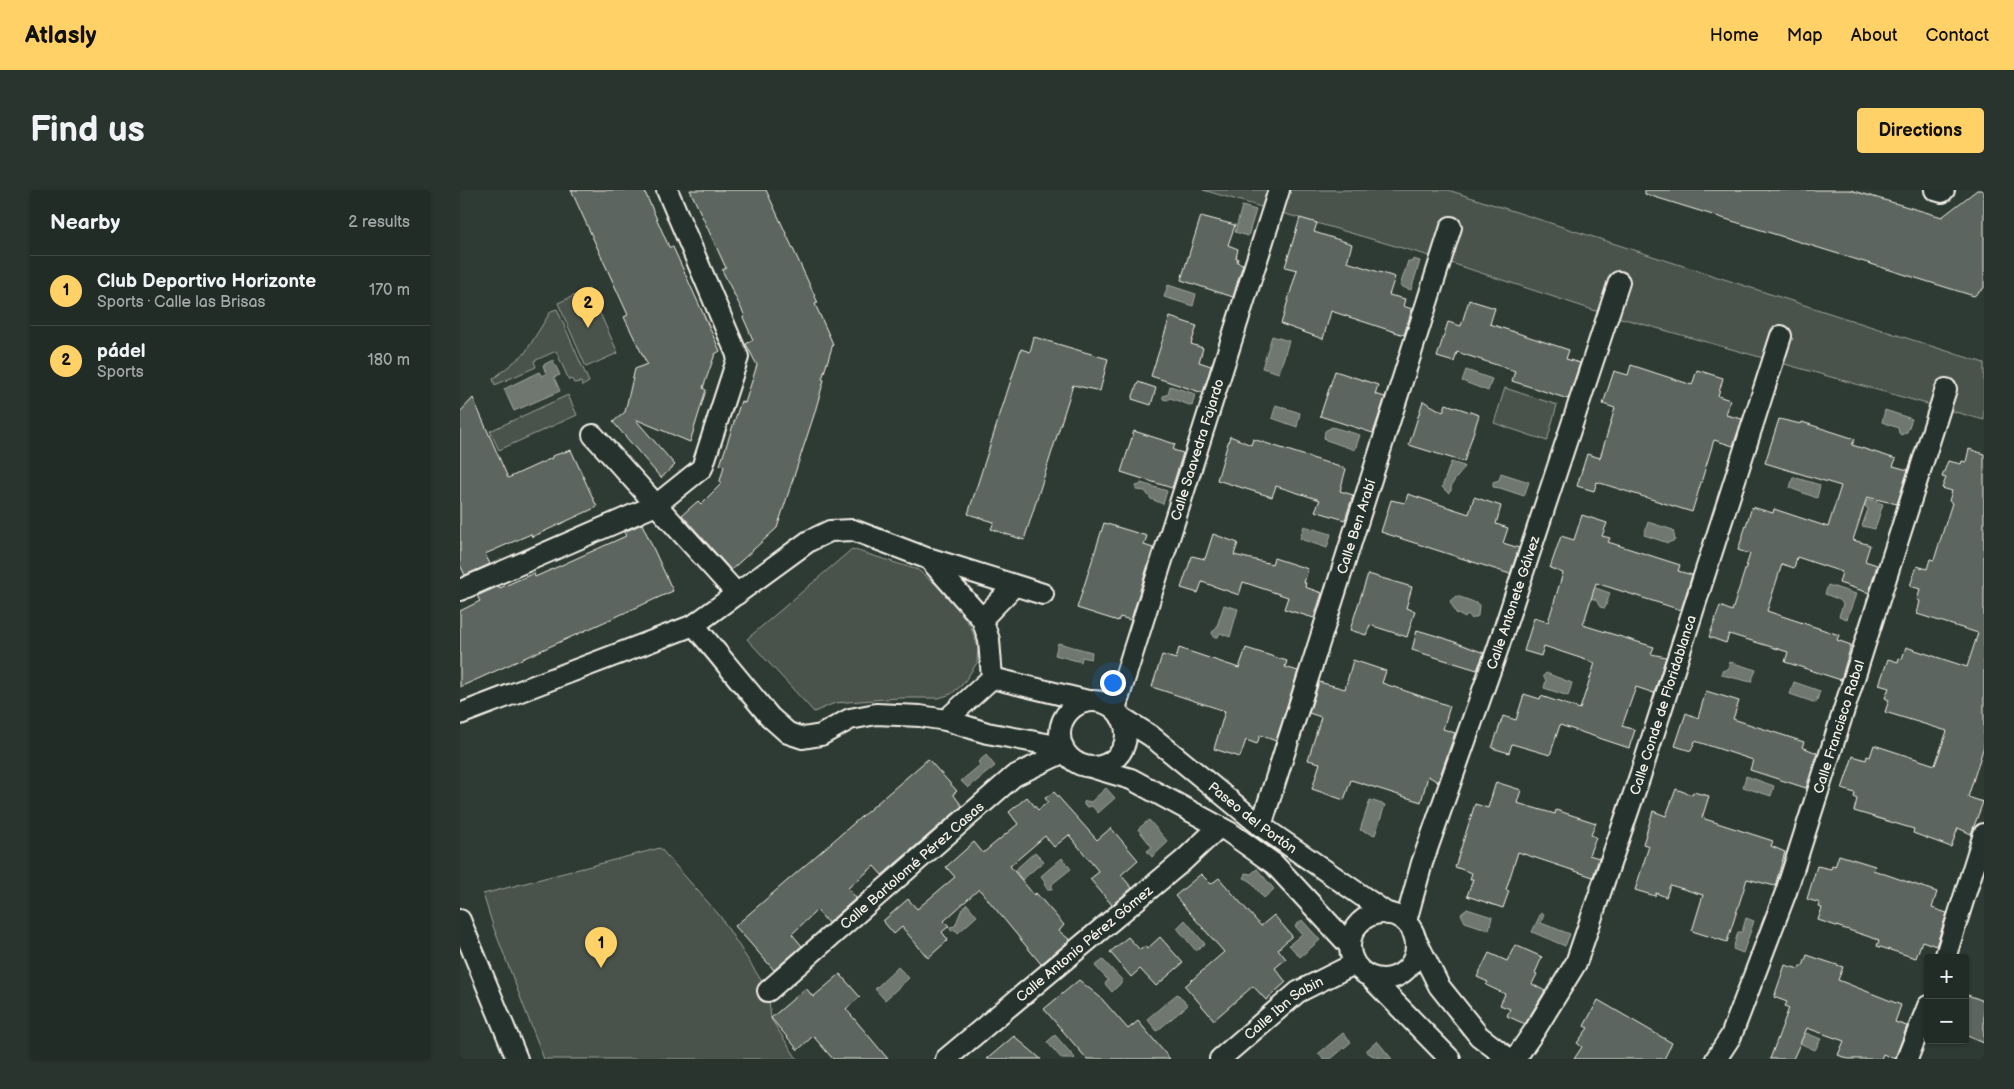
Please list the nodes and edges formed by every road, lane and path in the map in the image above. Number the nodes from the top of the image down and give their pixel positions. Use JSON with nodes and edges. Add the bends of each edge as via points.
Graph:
{"nodes":[{"id":1,"x":667,"y":190,"type":"edge"},
{"id":2,"x":1279,"y":190,"type":"edge"},
{"id":3,"x":1935,"y":190,"type":"edge"},
{"id":4,"x":1944,"y":190,"type":"edge"},
{"id":5,"x":1451,"y":227,"type":"dead end"},
{"id":6,"x":1620,"y":282,"type":"dead end"},
{"id":7,"x":1781,"y":336,"type":"dead end"},
{"id":8,"x":1946,"y":389,"type":"dead end"},
{"id":9,"x":593,"y":435,"type":"dead end"},
{"id":10,"x":656,"y":505,"type":"junction"},
{"id":11,"x":929,"y":559,"type":"junction"},
{"id":12,"x":1014,"y":586,"type":"junction"},
{"id":13,"x":460,"y":590,"type":"edge"},
{"id":14,"x":737,"y":594,"type":"junction"},
{"id":15,"x":1043,"y":594,"type":"dead end"},
{"id":16,"x":982,"y":619,"type":"junction"},
{"id":17,"x":694,"y":626,"type":"junction"},
{"id":18,"x":992,"y":678,"type":"junction"},
{"id":19,"x":1088,"y":701,"type":"junction"},
{"id":20,"x":1118,"y":713,"type":"junction"},
{"id":21,"x":460,"y":714,"type":"edge"},
{"id":22,"x":946,"y":720,"type":"junction"},
{"id":23,"x":1063,"y":749,"type":"junction"},
{"id":24,"x":1094,"y":768,"type":"junction"},
{"id":25,"x":1261,"y":826,"type":"junction"},
{"id":26,"x":1219,"y":827,"type":"junction"},
{"id":27,"x":1984,"y":834,"type":"edge"},
{"id":28,"x":1397,"y":917,"type":"junction"},
{"id":29,"x":460,"y":920,"type":"edge"},
{"id":30,"x":1416,"y":940,"type":"junction"},
{"id":31,"x":1946,"y":954,"type":"edge"},
{"id":32,"x":1351,"y":955,"type":"junction"},
{"id":33,"x":1372,"y":979,"type":"junction"},
{"id":34,"x":768,"y":991,"type":"dead end"},
{"id":35,"x":1924,"y":1016,"type":"edge"},
{"id":36,"x":517,"y":1059,"type":"edge"},
{"id":37,"x":946,"y":1059,"type":"edge"},
{"id":38,"x":1220,"y":1059,"type":"edge"},
{"id":39,"x":1450,"y":1059,"type":"edge"},
{"id":40,"x":1509,"y":1059,"type":"edge"},
{"id":41,"x":1515,"y":1059,"type":"edge"},
{"id":42,"x":1716,"y":1059,"type":"edge"},
{"id":43,"x":1906,"y":1059,"type":"edge"}],
"edges":[{"from":1,"to":10,"type":"street","via":[[738,357],[702,468]]},
{"from":2,"to":20,"type":"street","name":"Calle Saavedra Fajardo"},
{"from":3,"to":4,"type":"street"},
{"from":5,"to":25,"type":"street","name":"Calle Ben Arabí"},
{"from":6,"to":28,"type":"street","name":"Calle Antonete Gálvez","via":[[1498,648],[1422,863]]},
{"from":7,"to":41,"type":"street","name":"Calle Conde de Floridablanca","via":[[1640,776],[1576,963]]},
{"from":8,"to":42,"type":"street","name":"Calle Francisco Rabal","via":[[1786,892],[1731,1036]]},
{"from":9,"to":10,"type":"street"},
{"from":10,"to":13,"type":"street"},
{"from":10,"to":14,"type":"street"},
{"from":11,"to":12,"type":"street"},
{"from":11,"to":14,"type":"street","via":[[853,530],[830,531],[809,541]]},
{"from":11,"to":16,"type":"street"},
{"from":12,"to":15,"type":"street"},
{"from":12,"to":16,"type":"street"},
{"from":14,"to":17,"type":"street"},
{"from":16,"to":18,"type":"street","via":[[989,640]]},
{"from":17,"to":21,"type":"street"},
{"from":17,"to":22,"type":"street","via":[[770,717],[788,733],[803,738],[821,735],[850,719],[876,714]]},
{"from":18,"to":19,"type":"street"},
{"from":18,"to":22,"type":"street"},
{"from":19,"to":20,"type":"street","via":[[1107,704]]},
{"from":19,"to":23,"type":"street","via":[[1071,708],[1065,715],[1059,732]]},
{"from":20,"to":24,"type":"street","via":[[1126,727],[1122,750],[1110,762]]},
{"from":20,"to":25,"type":"street","name":"Paseo del Portón","via":[[1152,736]]},
{"from":22,"to":23,"type":"street","via":[[987,733]]},
{"from":23,"to":24,"type":"street","via":[[1072,761]]},
{"from":23,"to":34,"type":"street","name":"Calle Bartolomé Pérez Casas","via":[[1014,776]]},
{"from":24,"to":26,"type":"street","name":"Paseo del Portón","via":[[1132,779]]},
{"from":25,"to":28,"type":"street","name":"Paseo del Portón"},
{"from":26,"to":32,"type":"street","name":"Paseo del Portón","via":[[1274,864]]},
{"from":26,"to":37,"type":"street","name":"Calle Antonio Pérez Gómez"},
{"from":27,"to":31,"type":"street"},
{"from":28,"to":30,"type":"street"},
{"from":28,"to":32,"type":"street","via":[[1378,913],[1361,921],[1351,936]]},
{"from":29,"to":36,"type":"street"},
{"from":30,"to":33,"type":"street","via":[[1416,952],[1405,972],[1395,978]]},
{"from":30,"to":40,"type":"street","via":[[1439,986],[1480,1036]]},
{"from":32,"to":33,"type":"street","via":[[1362,973]]},
{"from":32,"to":38,"type":"street","name":"Calle Ibn Sabin","via":[[1298,992]]},
{"from":33,"to":39,"type":"street"},
{"from":35,"to":43,"type":"street"}]}
